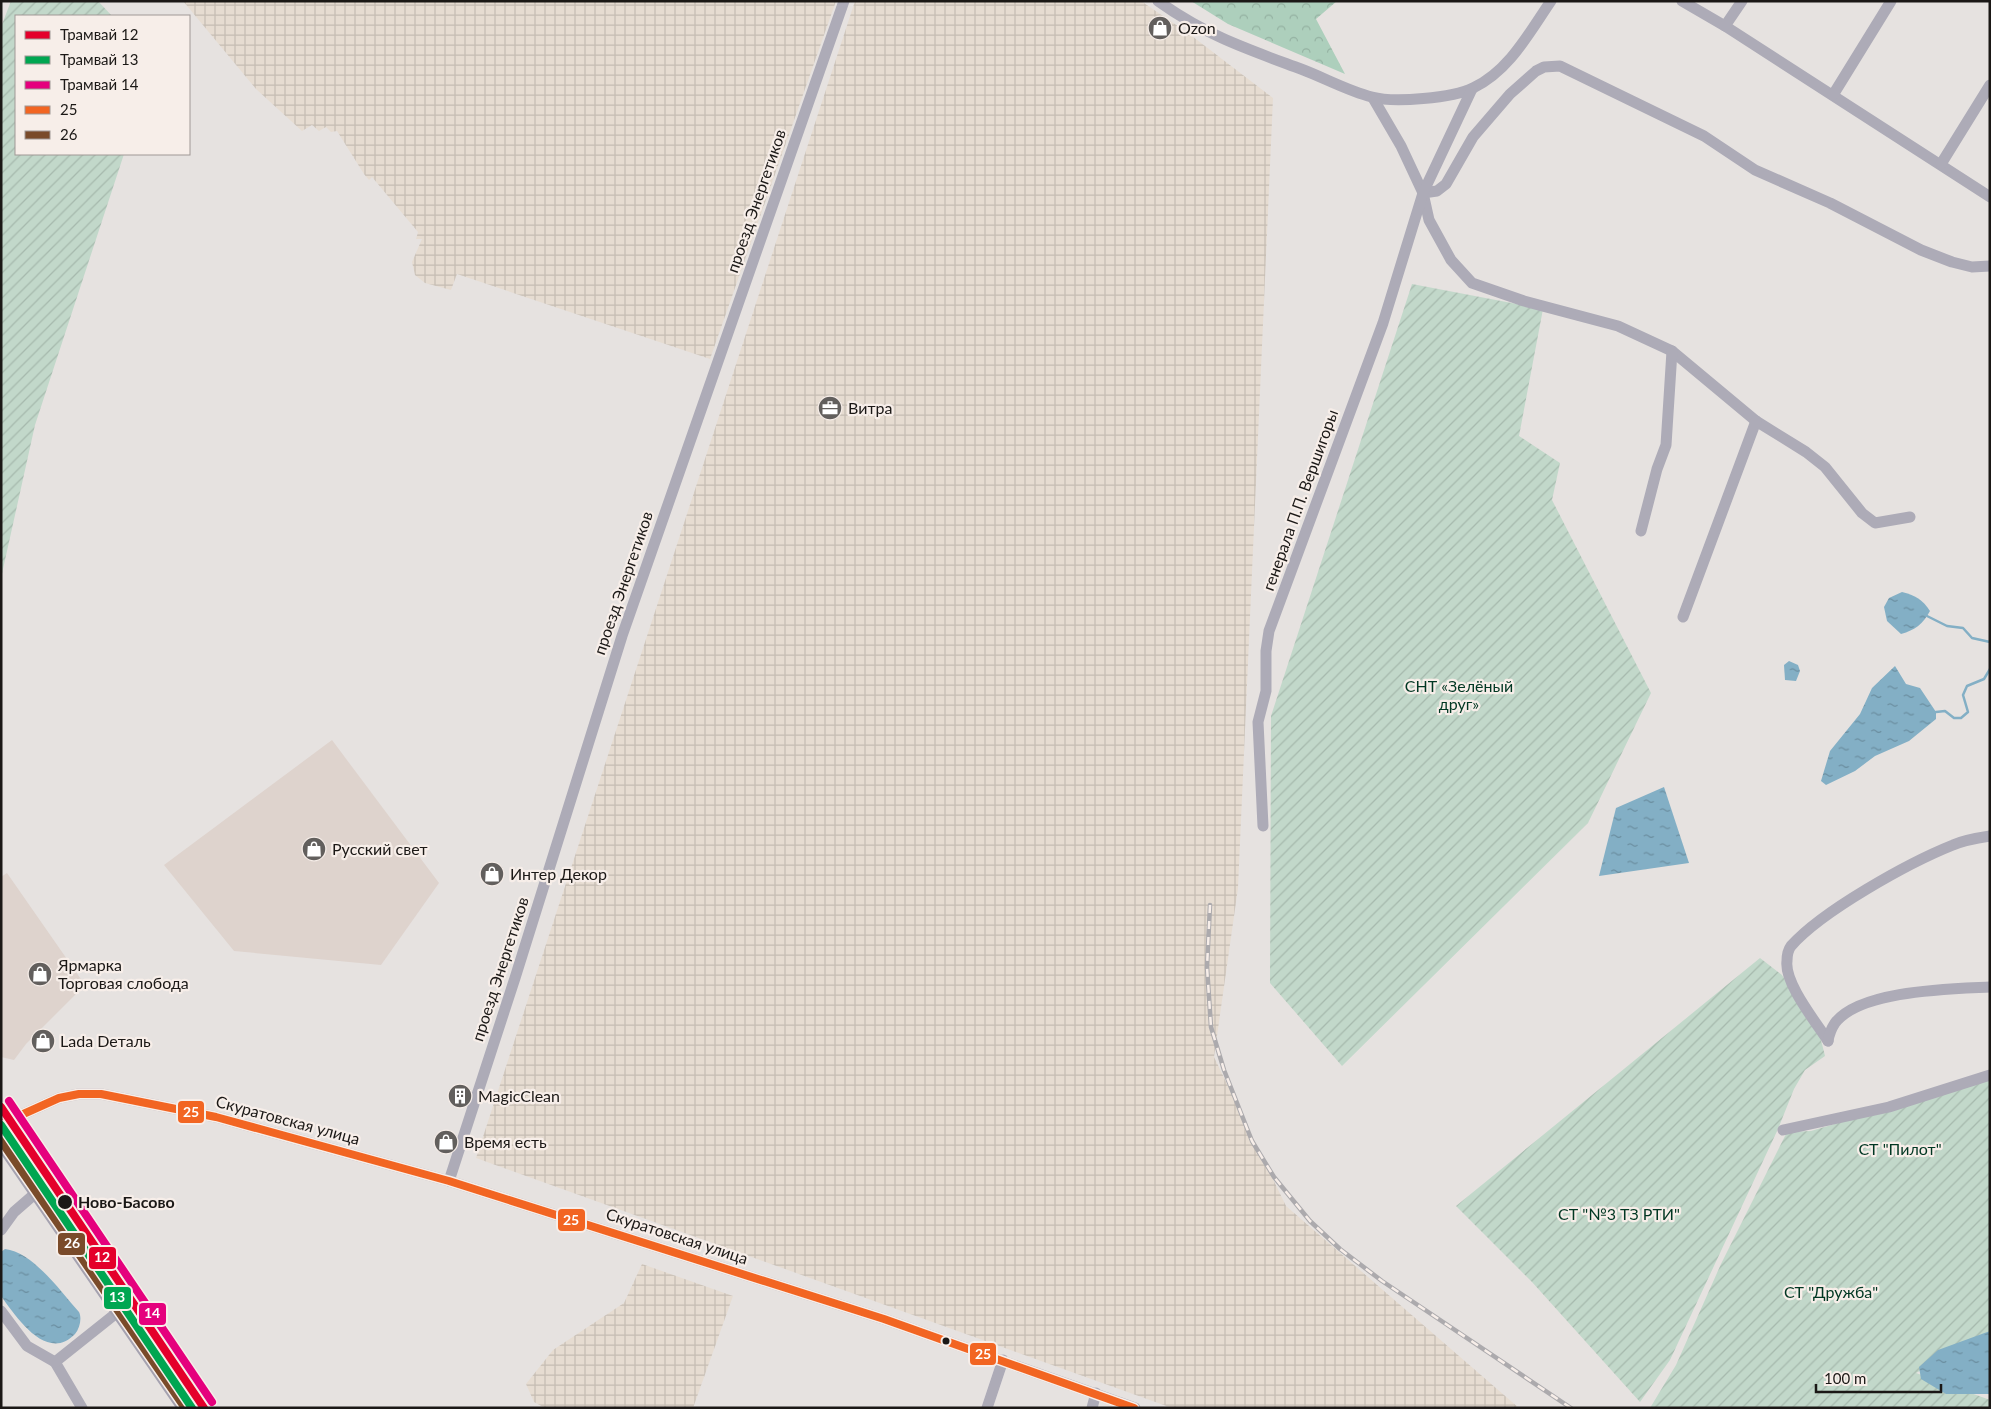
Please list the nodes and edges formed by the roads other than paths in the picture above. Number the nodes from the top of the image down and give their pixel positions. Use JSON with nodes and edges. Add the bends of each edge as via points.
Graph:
{"nodes":[{"id":1,"x":844,"y":1,"type":"edge"},
{"id":2,"x":1158,"y":1,"type":"edge"},
{"id":3,"x":1551,"y":1,"type":"edge"},
{"id":4,"x":1682,"y":1,"type":"edge"},
{"id":5,"x":1742,"y":1,"type":"edge"},
{"id":6,"x":1891,"y":1,"type":"edge"},
{"id":7,"x":1725,"y":26,"type":"junction"},
{"id":8,"x":1990,"y":85,"type":"edge"},
{"id":9,"x":1472,"y":89,"type":"junction"},
{"id":10,"x":1834,"y":95,"type":"junction"},
{"id":11,"x":1373,"y":98,"type":"junction"},
{"id":12,"x":1941,"y":164,"type":"junction"},
{"id":13,"x":1423,"y":193,"type":"junction"},
{"id":14,"x":1990,"y":197,"type":"edge"},
{"id":15,"x":1990,"y":266,"type":"edge"},
{"id":16,"x":1672,"y":351,"type":"junction"},
{"id":17,"x":1756,"y":421,"type":"junction"},
{"id":18,"x":1910,"y":516,"type":"dead end"},
{"id":19,"x":1641,"y":530,"type":"dead end"},
{"id":20,"x":1683,"y":618,"type":"dead end"},
{"id":21,"x":1263,"y":826,"type":"dead end"},
{"id":22,"x":1990,"y":836,"type":"edge"},
{"id":23,"x":1990,"y":988,"type":"edge"},
{"id":24,"x":1990,"y":1075,"type":"edge"},
{"id":25,"x":1,"y":1124,"type":"edge"},
{"id":26,"x":1783,"y":1130,"type":"dead end"},
{"id":27,"x":1,"y":1141,"type":"edge"},
{"id":28,"x":449,"y":1181,"type":"junction"},
{"id":29,"x":37,"y":1192,"type":"junction"},
{"id":30,"x":1,"y":1230,"type":"edge"},
{"id":31,"x":1,"y":1311,"type":"edge"},
{"id":32,"x":119,"y":1311,"type":"junction"},
{"id":33,"x":1003,"y":1360,"type":"junction"},
{"id":34,"x":55,"y":1362,"type":"junction"},
{"id":35,"x":1096,"y":1393,"type":"junction"},
{"id":36,"x":82,"y":1408,"type":"edge"},
{"id":37,"x":185,"y":1408,"type":"edge"},
{"id":38,"x":987,"y":1408,"type":"edge"},
{"id":39,"x":1092,"y":1408,"type":"edge"},
{"id":40,"x":1136,"y":1408,"type":"edge"}],
"edges":[{"from":1,"to":28,"type":"street","name":"проезд Энергетиков","via":[[622,636]]},
{"from":2,"to":11,"type":"street","via":[[1207,33]]},
{"from":3,"to":9,"type":"street","via":[[1510,59]]},
{"from":4,"to":7,"type":"street"},
{"from":5,"to":7,"type":"street"},
{"from":6,"to":10,"type":"street"},
{"from":7,"to":10,"type":"street"},
{"from":8,"to":12,"type":"street"},
{"from":9,"to":11,"type":"street","via":[[1410,100]]},
{"from":9,"to":13,"type":"street","name":"генерала П.П. Вершигоры"},
{"from":10,"to":12,"type":"street"},
{"from":11,"to":13,"type":"street"},
{"from":12,"to":14,"type":"street"},
{"from":13,"to":15,"type":"street","via":[[1437,191],[1446,184],[1473,137],[1510,94],[1536,71],[1560,66],[1704,136],[1755,170],[1921,250],[1965,266]]},
{"from":13,"to":16,"type":"street","via":[[1429,220],[1451,260],[1472,283],[1524,302],[1618,326]]},
{"from":13,"to":21,"type":"street","name":"генерала П.П. Вершигоры","via":[[1383,323],[1269,631],[1266,691],[1258,722]]},
{"from":16,"to":17,"type":"street"},
{"from":16,"to":19,"type":"street","via":[[1666,445]]},
{"from":17,"to":18,"type":"street","via":[[1826,467],[1862,513],[1875,523]]},
{"from":17,"to":20,"type":"street"},
{"from":22,"to":23,"type":"street","via":[[1953,845],[1830,913],[1790,948],[1786,963],[1790,981],[1828,1041],[1835,1022],[1851,1011],[1878,1000],[1921,991]]},
{"from":24,"to":26,"type":"street","via":[[1889,1107]]},
{"from":25,"to":28,"type":"street","name":"Скуратовская улица","via":[[59,1098],[101,1094],[216,1117]]},
{"from":27,"to":29,"type":"main road"},
{"from":28,"to":33,"type":"street","name":"Скуратовская улица"},
{"from":29,"to":30,"type":"street","via":[[14,1212]]},
{"from":29,"to":32,"type":"main road"},
{"from":31,"to":34,"type":"street","via":[[28,1346]]},
{"from":32,"to":34,"type":"street"},
{"from":32,"to":37,"type":"main road"},
{"from":33,"to":35,"type":"street","name":"Скуратовская улица"},
{"from":33,"to":38,"type":"street"},
{"from":34,"to":36,"type":"street"},
{"from":35,"to":39,"type":"street"},
{"from":35,"to":40,"type":"street","name":"Скуратовская улица"}]}
